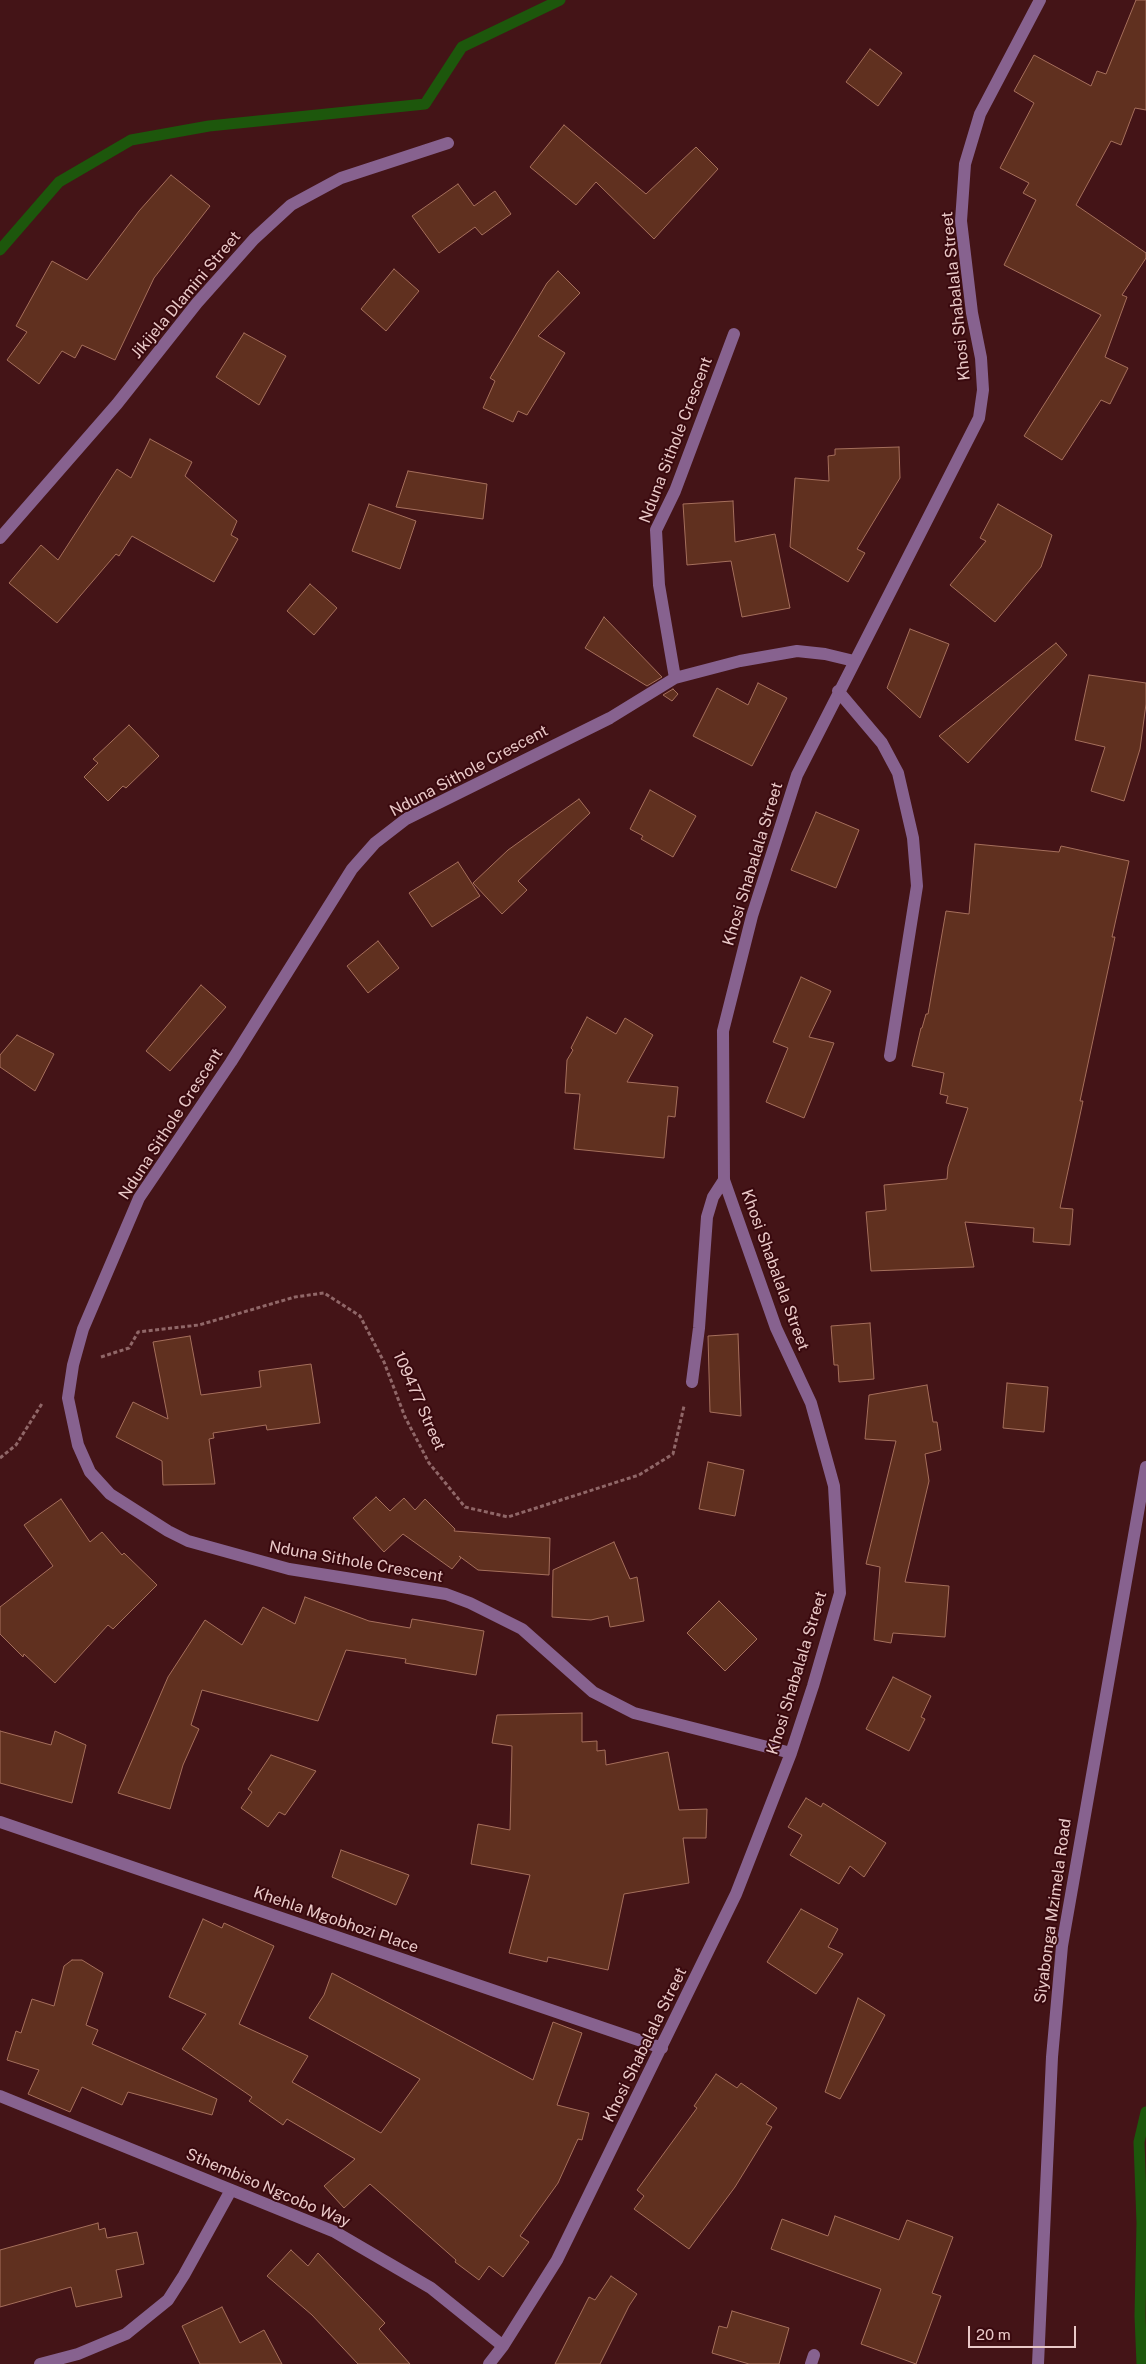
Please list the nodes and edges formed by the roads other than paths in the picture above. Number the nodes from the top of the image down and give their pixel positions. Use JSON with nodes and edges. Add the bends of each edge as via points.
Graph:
{"nodes":[{"id":1,"x":1040,"y":0,"type":"edge"},
{"id":2,"x":448,"y":143,"type":"dead end"},
{"id":3,"x":734,"y":334,"type":"dead end"},
{"id":4,"x":0,"y":538,"type":"edge"},
{"id":5,"x":854,"y":662,"type":"junction"},
{"id":6,"x":675,"y":678,"type":"junction"},
{"id":7,"x":838,"y":691,"type":"junction"},
{"id":8,"x":890,"y":1056,"type":"dead end"},
{"id":9,"x":724,"y":1180,"type":"junction"},
{"id":10,"x":692,"y":1382,"type":"road end"},
{"id":11,"x":1146,"y":1467,"type":"edge"},
{"id":12,"x":790,"y":1753,"type":"junction"},
{"id":13,"x":0,"y":1822,"type":"edge"},
{"id":14,"x":662,"y":2048,"type":"junction"},
{"id":15,"x":0,"y":2096,"type":"edge"},
{"id":16,"x":231,"y":2190,"type":"junction"},
{"id":17,"x":503,"y":2346,"type":"junction"},
{"id":18,"x":40,"y":2364,"type":"edge"},
{"id":19,"x":489,"y":2364,"type":"edge"},
{"id":20,"x":1038,"y":2364,"type":"edge"}],
"edges":[{"from":1,"to":5,"type":"street","name":"Khosi Shabalala Street","via":[[980,114],[965,164],[961,221],[983,390],[979,418]]},
{"from":2,"to":4,"type":"street","name":"Jikijela Dlamini Street","via":[[341,178],[291,205],[254,238],[197,303],[116,404]]},
{"from":3,"to":6,"type":"street","name":"Nduna Sithole Crescent","via":[[675,491],[656,530],[659,585]]},
{"from":5,"to":6,"type":"street","name":"Nduna Sithole Crescent","via":[[796,651]]},
{"from":5,"to":7,"type":"street","name":"Khosi Shabalala Street"},
{"from":6,"to":12,"type":"street","name":"Nduna Sithole Crescent","via":[[610,718],[406,819],[375,844],[352,869],[231,1062],[139,1198],[83,1329],[68,1398],[78,1445],[90,1472],[110,1494],[188,1541],[289,1569],[446,1594],[522,1629],[593,1692],[634,1713]]},
{"from":7,"to":8,"type":"street","via":[[882,743],[898,773],[913,838],[917,886]]},
{"from":7,"to":9,"type":"street","name":"Khosi Shabalala Street","via":[[797,775],[752,916],[723,1030]]},
{"from":9,"to":10,"type":"street","via":[[713,1197],[707,1217]]},
{"from":9,"to":12,"type":"street","name":"Khosi Shabalala Street","via":[[776,1328],[811,1403],[834,1486],[840,1593]]},
{"from":11,"to":20,"type":"street","name":"Siyabonga Mzimela Road","via":[[1062,1946],[1052,2058]]},
{"from":12,"to":14,"type":"street","name":"Khosi Shabalala Street","via":[[736,1894]]},
{"from":13,"to":14,"type":"street","name":"Khehla Mgobhozi Place"},
{"from":14,"to":17,"type":"street","name":"Khosi Shabalala Street","via":[[557,2260]]},
{"from":15,"to":16,"type":"street","name":"Sthembiso Ngcobo Way"},
{"from":16,"to":17,"type":"street","name":"Sthembiso Ngcobo Way","via":[[335,2232],[431,2288]]},
{"from":16,"to":18,"type":"street","via":[[168,2300],[126,2334],[78,2354]]},
{"from":17,"to":19,"type":"street","name":"Khosi Shabalala Street"}]}
